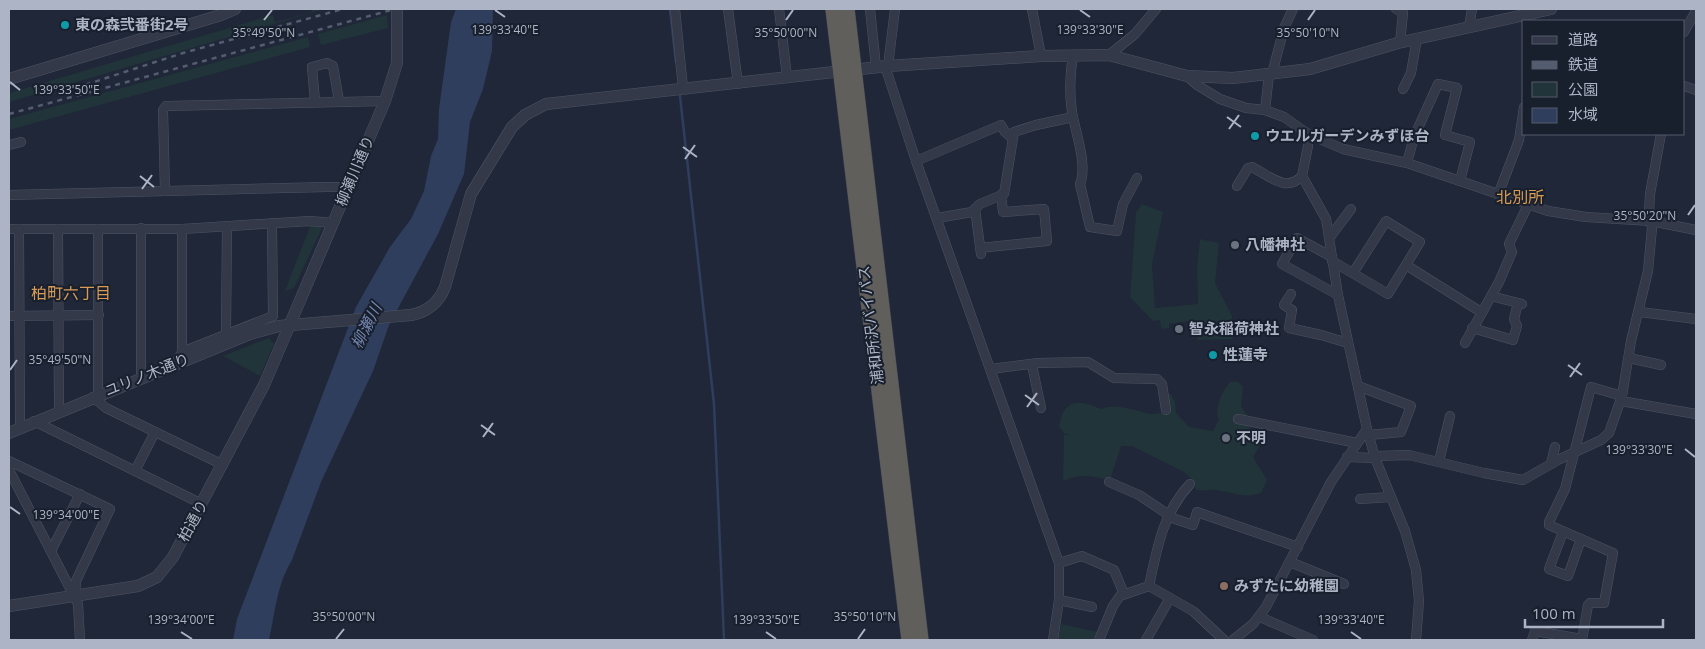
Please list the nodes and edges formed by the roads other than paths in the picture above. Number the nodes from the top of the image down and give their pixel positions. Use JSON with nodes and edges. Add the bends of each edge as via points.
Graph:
{"nodes":[{"id":1,"x":235,"y":9,"type":"edge"},
{"id":2,"x":675,"y":9,"type":"edge"},
{"id":3,"x":728,"y":9,"type":"edge"},
{"id":4,"x":779,"y":9,"type":"edge"},
{"id":5,"x":833,"y":9,"type":"edge"},
{"id":6,"x":847,"y":9,"type":"edge"},
{"id":7,"x":870,"y":9,"type":"edge"},
{"id":8,"x":895,"y":9,"type":"edge"},
{"id":9,"x":1032,"y":9,"type":"edge"},
{"id":10,"x":1156,"y":9,"type":"edge"},
{"id":11,"x":1293,"y":9,"type":"edge"},
{"id":12,"x":1396,"y":9,"type":"edge"},
{"id":13,"x":1472,"y":9,"type":"edge"},
{"id":14,"x":1551,"y":9,"type":"edge"},
{"id":15,"x":1696,"y":11,"type":"edge"},
{"id":16,"x":220,"y":12,"type":"edge"},
{"id":17,"x":397,"y":12,"type":"dead end"},
{"id":18,"x":1526,"y":19,"type":"edge"},
{"id":19,"x":1469,"y":27,"type":"junction"},
{"id":20,"x":1685,"y":30,"type":"edge"},
{"id":21,"x":1417,"y":38,"type":"junction"},
{"id":22,"x":1400,"y":42,"type":"junction"},
{"id":23,"x":1073,"y":54,"type":"junction"},
{"id":24,"x":1109,"y":55,"type":"junction"},
{"id":25,"x":1041,"y":56,"type":"junction"},
{"id":26,"x":883,"y":66,"type":"junction"},
{"id":27,"x":847,"y":70,"type":"junction"},
{"id":28,"x":1270,"y":74,"type":"junction"},
{"id":29,"x":1187,"y":76,"type":"junction"},
{"id":30,"x":787,"y":77,"type":"junction"},
{"id":31,"x":9,"y":79,"type":"edge"},
{"id":32,"x":738,"y":84,"type":"junction"},
{"id":33,"x":683,"y":88,"type":"junction"},
{"id":34,"x":1403,"y":89,"type":"dead end"},
{"id":35,"x":315,"y":101,"type":"junction"},
{"id":36,"x":339,"y":101,"type":"junction"},
{"id":37,"x":385,"y":101,"type":"junction"},
{"id":38,"x":1265,"y":110,"type":"junction"},
{"id":39,"x":1073,"y":117,"type":"junction"},
{"id":40,"x":1522,"y":121,"type":"edge"},
{"id":41,"x":1308,"y":134,"type":"junction"},
{"id":42,"x":1661,"y":135,"type":"edge"},
{"id":43,"x":1012,"y":138,"type":"junction"},
{"id":44,"x":22,"y":142,"type":"dead end"},
{"id":45,"x":9,"y":145,"type":"edge"},
{"id":46,"x":916,"y":161,"type":"junction"},
{"id":47,"x":1407,"y":163,"type":"junction"},
{"id":48,"x":1302,"y":176,"type":"junction"},
{"id":49,"x":1137,"y":178,"type":"dead end"},
{"id":50,"x":1460,"y":181,"type":"junction"},
{"id":51,"x":1237,"y":186,"type":"dead end"},
{"id":52,"x":347,"y":190,"type":"junction"},
{"id":53,"x":165,"y":191,"type":"junction"},
{"id":54,"x":9,"y":195,"type":"edge"},
{"id":55,"x":1001,"y":195,"type":"junction"},
{"id":56,"x":1498,"y":195,"type":"junction"},
{"id":57,"x":1528,"y":205,"type":"junction"},
{"id":58,"x":1351,"y":208,"type":"dead end"},
{"id":59,"x":975,"y":209,"type":"junction"},
{"id":60,"x":937,"y":218,"type":"junction"},
{"id":61,"x":1651,"y":221,"type":"junction"},
{"id":62,"x":333,"y":223,"type":"junction"},
{"id":63,"x":272,"y":224,"type":"junction"},
{"id":64,"x":226,"y":227,"type":"junction"},
{"id":65,"x":141,"y":228,"type":"junction"},
{"id":66,"x":182,"y":228,"type":"junction"},
{"id":67,"x":9,"y":229,"type":"edge"},
{"id":68,"x":18,"y":229,"type":"junction"},
{"id":69,"x":58,"y":229,"type":"junction"},
{"id":70,"x":98,"y":229,"type":"junction"},
{"id":71,"x":1696,"y":230,"type":"edge"},
{"id":72,"x":1330,"y":237,"type":"junction"},
{"id":73,"x":1332,"y":259,"type":"junction"},
{"id":74,"x":1406,"y":265,"type":"junction"},
{"id":75,"x":1353,"y":273,"type":"junction"},
{"id":76,"x":1290,"y":294,"type":"dead end"},
{"id":77,"x":1338,"y":295,"type":"junction"},
{"id":78,"x":1491,"y":296,"type":"junction"},
{"id":79,"x":1481,"y":312,"type":"junction"},
{"id":80,"x":1640,"y":312,"type":"junction"},
{"id":81,"x":99,"y":315,"type":"junction"},
{"id":82,"x":9,"y":316,"type":"edge"},
{"id":83,"x":20,"y":316,"type":"junction"},
{"id":84,"x":58,"y":316,"type":"junction"},
{"id":85,"x":1696,"y":319,"type":"edge"},
{"id":86,"x":289,"y":325,"type":"junction"},
{"id":87,"x":1472,"y":328,"type":"junction"},
{"id":88,"x":226,"y":333,"type":"junction"},
{"id":89,"x":1348,"y":343,"type":"junction"},
{"id":90,"x":1465,"y":343,"type":"dead end"},
{"id":91,"x":182,"y":352,"type":"junction"},
{"id":92,"x":1629,"y":358,"type":"junction"},
{"id":93,"x":176,"y":363,"type":"junction"},
{"id":94,"x":1032,"y":365,"type":"junction"},
{"id":95,"x":1661,"y":365,"type":"dead end"},
{"id":96,"x":991,"y":369,"type":"junction"},
{"id":97,"x":141,"y":377,"type":"junction"},
{"id":98,"x":1358,"y":386,"type":"junction"},
{"id":99,"x":96,"y":396,"type":"junction"},
{"id":100,"x":1621,"y":398,"type":"junction"},
{"id":101,"x":1041,"y":408,"type":"dead end"},
{"id":102,"x":1166,"y":410,"type":"dead end"},
{"id":103,"x":59,"y":411,"type":"junction"},
{"id":104,"x":1696,"y":414,"type":"edge"},
{"id":105,"x":1450,"y":416,"type":"dead end"},
{"id":106,"x":1238,"y":419,"type":"dead end"},
{"id":107,"x":34,"y":421,"type":"junction"},
{"id":108,"x":20,"y":428,"type":"junction"},
{"id":109,"x":155,"y":432,"type":"junction"},
{"id":110,"x":1368,"y":432,"type":"junction"},
{"id":111,"x":9,"y":433,"type":"edge"},
{"id":112,"x":1356,"y":443,"type":"junction"},
{"id":113,"x":1555,"y":447,"type":"dead end"},
{"id":114,"x":1575,"y":451,"type":"junction"},
{"id":115,"x":1346,"y":457,"type":"junction"},
{"id":116,"x":1375,"y":457,"type":"junction"},
{"id":117,"x":9,"y":460,"type":"edge"},
{"id":118,"x":1439,"y":460,"type":"junction"},
{"id":119,"x":1551,"y":464,"type":"junction"},
{"id":120,"x":223,"y":465,"type":"junction"},
{"id":121,"x":9,"y":470,"type":"edge"},
{"id":122,"x":135,"y":471,"type":"junction"},
{"id":123,"x":1109,"y":482,"type":"dead end"},
{"id":124,"x":1190,"y":484,"type":"dead end"},
{"id":125,"x":80,"y":494,"type":"junction"},
{"id":126,"x":1391,"y":497,"type":"junction"},
{"id":127,"x":1360,"y":499,"type":"dead end"},
{"id":128,"x":202,"y":504,"type":"junction"},
{"id":129,"x":1168,"y":514,"type":"junction"},
{"id":130,"x":1564,"y":532,"type":"junction"},
{"id":131,"x":1581,"y":539,"type":"junction"},
{"id":132,"x":1298,"y":547,"type":"junction"},
{"id":133,"x":52,"y":551,"type":"junction"},
{"id":134,"x":1290,"y":562,"type":"junction"},
{"id":135,"x":1059,"y":563,"type":"junction"},
{"id":136,"x":1344,"y":584,"type":"dead end"},
{"id":137,"x":1149,"y":586,"type":"junction"},
{"id":138,"x":1124,"y":594,"type":"junction"},
{"id":139,"x":75,"y":596,"type":"junction"},
{"id":140,"x":1170,"y":598,"type":"junction"},
{"id":141,"x":1059,"y":600,"type":"junction"},
{"id":142,"x":9,"y":606,"type":"edge"},
{"id":143,"x":1092,"y":607,"type":"dead end"},
{"id":144,"x":1260,"y":617,"type":"junction"},
{"id":145,"x":1219,"y":639,"type":"edge"},
{"id":146,"x":1582,"y":639,"type":"edge"},
{"id":147,"x":80,"y":640,"type":"edge"},
{"id":148,"x":909,"y":640,"type":"edge"},
{"id":149,"x":921,"y":640,"type":"edge"},
{"id":150,"x":1053,"y":640,"type":"edge"},
{"id":151,"x":1099,"y":640,"type":"edge"},
{"id":152,"x":1146,"y":640,"type":"edge"},
{"id":153,"x":1233,"y":640,"type":"edge"},
{"id":154,"x":1313,"y":640,"type":"edge"},
{"id":155,"x":1416,"y":640,"type":"edge"},
{"id":156,"x":1532,"y":640,"type":"edge"}],
"edges":[{"from":1,"to":16,"type":"street"},
{"from":2,"to":33,"type":"street"},
{"from":3,"to":32,"type":"street"},
{"from":4,"to":30,"type":"street"},
{"from":5,"to":27,"type":"highway","name":"浦和所沢バイパス"},
{"from":6,"to":27,"type":"highway","name":"浦和所沢バイパス"},
{"from":7,"to":26,"type":"street"},
{"from":8,"to":26,"type":"street"},
{"from":9,"to":25,"type":"street"},
{"from":10,"to":24,"type":"street","via":[[1135,34]]},
{"from":11,"to":28,"type":"street"},
{"from":12,"to":22,"type":"street","via":[[1403,13]]},
{"from":13,"to":19,"type":"street"},
{"from":14,"to":18,"type":"street","name":"ユリノ木通り"},
{"from":15,"to":20,"type":"street"},
{"from":16,"to":31,"type":"street"},
{"from":17,"to":37,"type":"street","name":"柳瀬川通り","via":[[397,63]]},
{"from":18,"to":19,"type":"street","name":"ユリノ木通り"},
{"from":19,"to":21,"type":"street","name":"ユリノ木通り"},
{"from":21,"to":22,"type":"street","name":"ユリノ木通り"},
{"from":21,"to":34,"type":"street","via":[[1411,73]]},
{"from":22,"to":28,"type":"street","name":"ユリノ木通り","via":[[1340,62]]},
{"from":23,"to":24,"type":"street","name":"ユリノ木通り"},
{"from":23,"to":25,"type":"street","name":"ユリノ木通り"},
{"from":23,"to":39,"type":"street","via":[[1070,91]]},
{"from":24,"to":29,"type":"street","name":"ユリノ木通り"},
{"from":25,"to":26,"type":"street","name":"ユリノ木通り"},
{"from":26,"to":27,"type":"street","name":"ユリノ木通り"},
{"from":26,"to":46,"type":"street"},
{"from":27,"to":30,"type":"street","name":"ユリノ木通り"},
{"from":27,"to":148,"type":"highway","name":"浦和所沢バイパス"},
{"from":27,"to":149,"type":"highway","name":"浦和所沢バイパス"},
{"from":28,"to":29,"type":"street","name":"ユリノ木通り","via":[[1233,78]]},
{"from":28,"to":38,"type":"street"},
{"from":29,"to":38,"type":"street","via":[[1220,99],[1246,108]]},
{"from":30,"to":32,"type":"street","name":"ユリノ木通り"},
{"from":32,"to":33,"type":"street","name":"ユリノ木通り"},
{"from":33,"to":86,"type":"street","name":"ユリノ木通り","via":[[535,108],[507,134],[471,194],[443,292],[432,306],[406,316]]},
{"from":35,"to":36,"type":"street"},
{"from":35,"to":36,"type":"street","via":[[312,67],[327,63],[333,66]]},
{"from":35,"to":53,"type":"street","via":[[166,106],[163,110]]},
{"from":36,"to":37,"type":"street"},
{"from":37,"to":52,"type":"street","name":"柳瀬川通り"},
{"from":38,"to":41,"type":"street","via":[[1284,117]]},
{"from":39,"to":43,"type":"street","via":[[1017,130]]},
{"from":39,"to":49,"type":"street","via":[[1080,141],[1083,178],[1080,184],[1090,227],[1118,231],[1123,204]]},
{"from":40,"to":56,"type":"street","via":[[1519,140]]},
{"from":41,"to":47,"type":"street","via":[[1343,149]]},
{"from":41,"to":48,"type":"street"},
{"from":42,"to":61,"type":"street","via":[[1650,194]]},
{"from":43,"to":46,"type":"street","via":[[1001,125]]},
{"from":43,"to":55,"type":"street","via":[[1006,190]]},
{"from":44,"to":45,"type":"street"},
{"from":46,"to":60,"type":"street"},
{"from":47,"to":50,"type":"street"},
{"from":47,"to":50,"type":"street","via":[[1414,137],[1438,84],[1457,88],[1445,135],[1470,142]]},
{"from":48,"to":51,"type":"street","via":[[1296,183],[1286,184],[1252,167],[1248,168]]},
{"from":48,"to":72,"type":"street","via":[[1319,202]]},
{"from":50,"to":56,"type":"street"},
{"from":52,"to":53,"type":"street","via":[[327,187]]},
{"from":52,"to":62,"type":"street","name":"柳瀬川通り"},
{"from":53,"to":54,"type":"street"},
{"from":55,"to":59,"type":"street"},
{"from":55,"to":59,"type":"street","via":[[1003,212],[1044,209],[1047,242],[980,251]]},
{"from":56,"to":57,"type":"street"},
{"from":57,"to":61,"type":"street","via":[[1586,217]]},
{"from":57,"to":78,"type":"street","via":[[1509,244],[1512,252]]},
{"from":58,"to":72,"type":"street"},
{"from":59,"to":60,"type":"street"},
{"from":60,"to":96,"type":"street"},
{"from":61,"to":71,"type":"street"},
{"from":61,"to":80,"type":"street","via":[[1648,272]]},
{"from":62,"to":63,"type":"street"},
{"from":62,"to":86,"type":"street","name":"柳瀬川通り"},
{"from":63,"to":64,"type":"street"},
{"from":63,"to":88,"type":"street","via":[[273,316]]},
{"from":64,"to":66,"type":"street"},
{"from":64,"to":88,"type":"street"},
{"from":65,"to":66,"type":"street"},
{"from":65,"to":70,"type":"street"},
{"from":65,"to":97,"type":"street"},
{"from":66,"to":91,"type":"street"},
{"from":67,"to":68,"type":"street"},
{"from":68,"to":69,"type":"street"},
{"from":68,"to":83,"type":"street"},
{"from":69,"to":70,"type":"street"},
{"from":69,"to":84,"type":"street"},
{"from":70,"to":81,"type":"street"},
{"from":72,"to":73,"type":"street"},
{"from":73,"to":75,"type":"street"},
{"from":73,"to":77,"type":"street"},
{"from":73,"to":77,"type":"street","via":[[1297,238],[1282,264]]},
{"from":74,"to":75,"type":"street","via":[[1388,294]]},
{"from":74,"to":75,"type":"street","via":[[1420,242],[1386,221]]},
{"from":74,"to":79,"type":"street"},
{"from":76,"to":89,"type":"street","via":[[1284,305],[1292,310],[1288,328]]},
{"from":77,"to":89,"type":"street"},
{"from":78,"to":79,"type":"street"},
{"from":78,"to":87,"type":"street","via":[[1521,304],[1514,319],[1517,326],[1513,340]]},
{"from":79,"to":87,"type":"street"},
{"from":80,"to":85,"type":"street"},
{"from":80,"to":92,"type":"street"},
{"from":81,"to":84,"type":"street"},
{"from":81,"to":99,"type":"street"},
{"from":82,"to":83,"type":"street"},
{"from":83,"to":84,"type":"street"},
{"from":83,"to":108,"type":"street"},
{"from":84,"to":103,"type":"street"},
{"from":86,"to":93,"type":"street","name":"ユリノ木通り","via":[[250,334]]},
{"from":86,"to":120,"type":"street","name":"柏通り","via":[[264,385]]},
{"from":87,"to":90,"type":"street"},
{"from":88,"to":91,"type":"street"},
{"from":89,"to":98,"type":"street"},
{"from":91,"to":93,"type":"street"},
{"from":92,"to":95,"type":"street"},
{"from":92,"to":100,"type":"street"},
{"from":93,"to":97,"type":"street","name":"ユリノ木通り"},
{"from":94,"to":96,"type":"street"},
{"from":94,"to":101,"type":"street"},
{"from":94,"to":102,"type":"street","via":[[1088,362],[1114,378],[1157,379],[1162,384]]},
{"from":96,"to":135,"type":"street"},
{"from":97,"to":99,"type":"street","name":"ユリノ木通り"},
{"from":98,"to":110,"type":"street"},
{"from":98,"to":110,"type":"street","via":[[1411,406],[1401,432]]},
{"from":99,"to":103,"type":"street","name":"ユリノ木通り"},
{"from":99,"to":109,"type":"street","via":[[106,408]]},
{"from":100,"to":104,"type":"street"},
{"from":100,"to":114,"type":"street","via":[[1610,433]]},
{"from":100,"to":114,"type":"street","via":[[1592,387]]},
{"from":103,"to":107,"type":"street","name":"ユリノ木通り"},
{"from":105,"to":118,"type":"street"},
{"from":106,"to":112,"type":"street"},
{"from":107,"to":108,"type":"street","name":"ユリノ木通り"},
{"from":107,"to":122,"type":"street"},
{"from":108,"to":111,"type":"street","name":"ユリノ木通り"},
{"from":109,"to":120,"type":"street"},
{"from":109,"to":122,"type":"street"},
{"from":110,"to":112,"type":"street"},
{"from":110,"to":116,"type":"street"},
{"from":112,"to":115,"type":"street"},
{"from":113,"to":119,"type":"street"},
{"from":114,"to":119,"type":"street"},
{"from":114,"to":130,"type":"street","via":[[1565,489],[1549,522]]},
{"from":115,"to":116,"type":"street"},
{"from":115,"to":132,"type":"street"},
{"from":116,"to":118,"type":"street","via":[[1409,455]]},
{"from":116,"to":126,"type":"street"},
{"from":117,"to":125,"type":"street"},
{"from":118,"to":119,"type":"street","via":[[1523,480]]},
{"from":120,"to":128,"type":"street","name":"柏通り"},
{"from":121,"to":133,"type":"street"},
{"from":122,"to":128,"type":"street"},
{"from":123,"to":129,"type":"street","via":[[1139,495]]},
{"from":124,"to":129,"type":"street"},
{"from":125,"to":133,"type":"street"},
{"from":125,"to":139,"type":"street","via":[[110,509],[76,581]]},
{"from":126,"to":127,"type":"street"},
{"from":126,"to":155,"type":"street","via":[[1411,547],[1416,570],[1419,601]]},
{"from":128,"to":139,"type":"street","name":"柏通り","via":[[173,556],[157,576],[123,590]]},
{"from":129,"to":132,"type":"street","via":[[1193,525],[1197,512]]},
{"from":129,"to":137,"type":"street"},
{"from":130,"to":131,"type":"street"},
{"from":130,"to":131,"type":"street","via":[[1549,569],[1568,576]]},
{"from":131,"to":146,"type":"street","via":[[1613,553],[1604,603],[1588,605]]},
{"from":132,"to":134,"type":"street"},
{"from":133,"to":139,"type":"street"},
{"from":134,"to":136,"type":"street"},
{"from":134,"to":144,"type":"street"},
{"from":135,"to":138,"type":"street","via":[[1082,556],[1114,570]]},
{"from":135,"to":141,"type":"street"},
{"from":137,"to":138,"type":"street"},
{"from":137,"to":140,"type":"street"},
{"from":138,"to":151,"type":"street","via":[[1114,606]]},
{"from":139,"to":142,"type":"street","name":"柏通り"},
{"from":139,"to":147,"type":"street"},
{"from":140,"to":145,"type":"street","via":[[1196,613]]},
{"from":140,"to":152,"type":"street"},
{"from":141,"to":143,"type":"street"},
{"from":141,"to":150,"type":"street"},
{"from":144,"to":153,"type":"street"},
{"from":144,"to":154,"type":"street"},
{"from":146,"to":156,"type":"street","via":[[1535,631]]}]}
